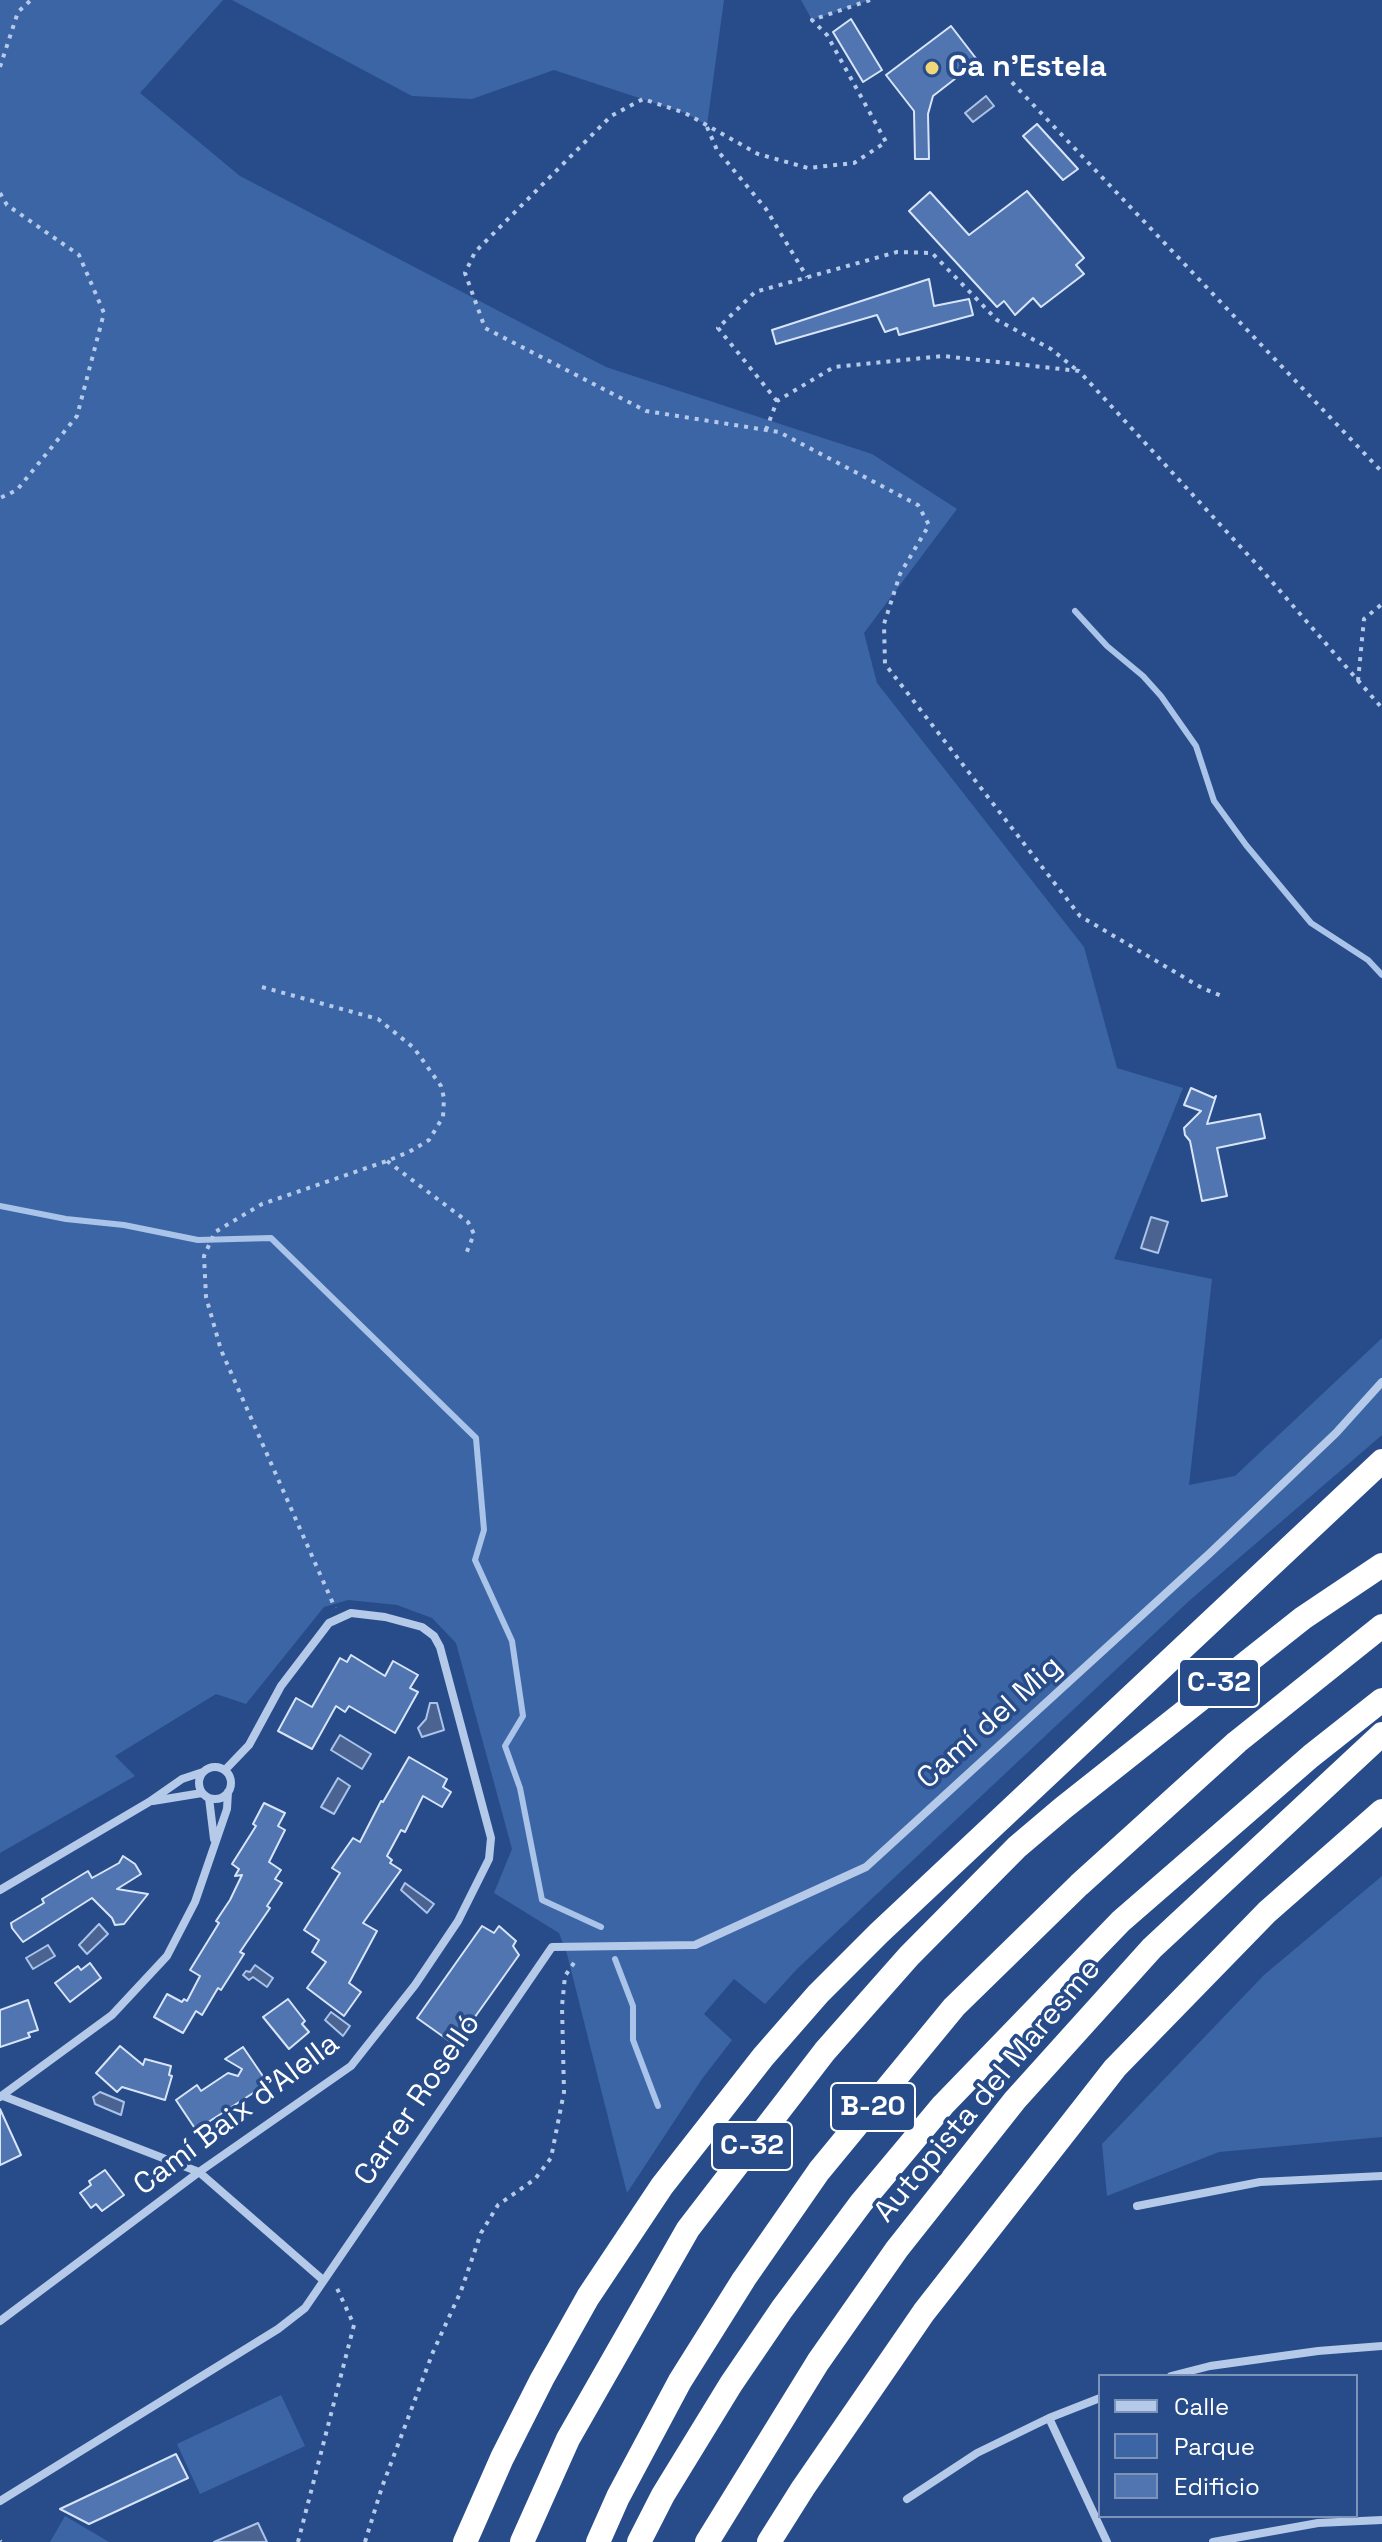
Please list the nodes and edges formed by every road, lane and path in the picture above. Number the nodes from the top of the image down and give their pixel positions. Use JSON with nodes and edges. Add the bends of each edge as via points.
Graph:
{"nodes":[{"id":1,"x":31,"y":0,"type":"edge"},
{"id":2,"x":870,"y":0,"type":"edge"},
{"id":3,"x":0,"y":67,"type":"edge"},
{"id":4,"x":1005,"y":75,"type":"dead end"},
{"id":5,"x":707,"y":125,"type":"junction"},
{"id":6,"x":0,"y":193,"type":"edge"},
{"id":7,"x":807,"y":277,"type":"junction"},
{"id":8,"x":1079,"y":371,"type":"junction"},
{"id":9,"x":777,"y":401,"type":"junction"},
{"id":10,"x":766,"y":430,"type":"junction"},
{"id":11,"x":1382,"y":472,"type":"edge"},
{"id":12,"x":0,"y":498,"type":"edge"},
{"id":13,"x":1382,"y":604,"type":"edge"},
{"id":14,"x":1358,"y":681,"type":"junction"},
{"id":15,"x":1382,"y":708,"type":"edge"},
{"id":16,"x":262,"y":987,"type":"dead end"},
{"id":17,"x":1224,"y":997,"type":"dead end"},
{"id":18,"x":387,"y":1161,"type":"junction"},
{"id":19,"x":466,"y":1254,"type":"dead end"},
{"id":20,"x":1382,"y":1382,"type":"edge"},
{"id":21,"x":1382,"y":1461,"type":"edge"},
{"id":22,"x":1382,"y":1565,"type":"edge"},
{"id":23,"x":340,"y":1617,"type":"junction"},
{"id":24,"x":1382,"y":1626,"type":"edge"},
{"id":25,"x":1382,"y":1700,"type":"edge"},
{"id":26,"x":1382,"y":1734,"type":"edge"},
{"id":27,"x":225,"y":1770,"type":"junction"},
{"id":28,"x":203,"y":1772,"type":"junction"},
{"id":29,"x":228,"y":1792,"type":"junction"},
{"id":30,"x":206,"y":1795,"type":"junction"},
{"id":31,"x":149,"y":1802,"type":"junction"},
{"id":32,"x":1063,"y":1808,"type":"junction"},
{"id":33,"x":1382,"y":1811,"type":"edge"},
{"id":34,"x":214,"y":1844,"type":"junction"},
{"id":35,"x":0,"y":1890,"type":"edge"},
{"id":36,"x":879,"y":1933,"type":"junction"},
{"id":37,"x":586,"y":1946,"type":"junction"},
{"id":38,"x":552,"y":1947,"type":"joint"},
{"id":39,"x":1,"y":2097,"type":"edge"},
{"id":40,"x":199,"y":2172,"type":"junction"},
{"id":41,"x":1382,"y":2176,"type":"edge"},
{"id":42,"x":1137,"y":2206,"type":"dead end"},
{"id":43,"x":329,"y":2271,"type":"junction"},
{"id":44,"x":323,"y":2280,"type":"junction"},
{"id":45,"x":0,"y":2321,"type":"edge"},
{"id":46,"x":1382,"y":2346,"type":"edge"},
{"id":47,"x":886,"y":2366,"type":"junction"},
{"id":48,"x":1179,"y":2374,"type":"edge"},
{"id":49,"x":1098,"y":2399,"type":"edge"},
{"id":50,"x":1049,"y":2418,"type":"junction"},
{"id":51,"x":907,"y":2499,"type":"dead end"},
{"id":52,"x":0,"y":2501,"type":"edge"},
{"id":53,"x":1382,"y":2520,"type":"edge"},
{"id":54,"x":298,"y":2542,"type":"edge"},
{"id":55,"x":365,"y":2542,"type":"edge"},
{"id":56,"x":465,"y":2542,"type":"edge"},
{"id":57,"x":522,"y":2542,"type":"edge"},
{"id":58,"x":598,"y":2542,"type":"edge"},
{"id":59,"x":639,"y":2542,"type":"edge"},
{"id":60,"x":707,"y":2542,"type":"edge"},
{"id":61,"x":769,"y":2542,"type":"edge"},
{"id":62,"x":788,"y":2542,"type":"edge"},
{"id":63,"x":1107,"y":2542,"type":"edge"},
{"id":64,"x":1213,"y":2542,"type":"edge"}],
"edges":[{"from":1,"to":3,"type":"path","via":[[18,12]]},
{"from":2,"to":5,"type":"path","via":[[812,20],[827,35],[886,142],[854,163],[808,168],[758,154]]},
{"from":4,"to":11,"type":"path"},
{"from":5,"to":7,"type":"path","via":[[717,150],[766,209]]},
{"from":5,"to":10,"type":"path","via":[[643,99],[611,116],[475,252],[465,273],[485,328],[646,411]]},
{"from":6,"to":12,"type":"path","via":[[7,205],[79,255],[104,313],[77,416],[17,490]]},
{"from":7,"to":8,"type":"path","via":[[897,252],[932,253],[997,320]]},
{"from":7,"to":9,"type":"path","via":[[755,292],[718,328]]},
{"from":8,"to":9,"type":"path","via":[[943,356],[834,367]]},
{"from":8,"to":14,"type":"path"},
{"from":9,"to":10,"type":"path"},
{"from":10,"to":17,"type":"path","via":[[918,505],[929,525],[900,574],[884,624],[885,664],[1080,916]]},
{"from":13,"to":14,"type":"path","via":[[1364,619]]},
{"from":14,"to":15,"type":"path"},
{"from":16,"to":18,"type":"path","via":[[378,1019],[414,1048],[441,1086],[443,1117],[429,1140]]},
{"from":18,"to":19,"type":"path","via":[[468,1222],[474,1234]]},
{"from":18,"to":23,"type":"path","via":[[262,1204],[215,1232],[204,1256],[206,1297],[221,1350]]},
{"from":20,"to":37,"type":"street","name":"Camí del Mig","via":[[1199,1564],[866,1867],[695,1945]]},
{"from":21,"to":36,"type":"highway"},
{"from":22,"to":32,"type":"highway","number":"C-32","via":[[1303,1618]]},
{"from":23,"to":27,"type":"street","via":[[329,1623],[281,1686],[249,1745]]},
{"from":23,"to":40,"type":"street","name":"Camí Baix d'Alella","via":[[385,1617],[422,1627],[434,1636],[491,1838],[489,1859],[458,1921],[351,2066]]},
{"from":24,"to":58,"type":"highway","number":"B-20","via":[[1237,1742],[954,2007],[819,2171],[744,2279],[680,2381]]},
{"from":25,"to":59,"type":"highway","number":"B-20","via":[[1121,1921],[943,2105],[782,2309],[723,2396]]},
{"from":26,"to":60,"type":"highway","name":"Autopista del Maresme","via":[[1152,1948],[1015,2100],[897,2249],[818,2362]]},
{"from":27,"to":28,"type":"street","via":[[216,1766]]},
{"from":27,"to":29,"type":"street","via":[[231,1778]]},
{"from":28,"to":30,"type":"street","via":[[199,1780]]},
{"from":28,"to":31,"type":"street","via":[[182,1779]]},
{"from":29,"to":30,"type":"street","via":[[220,1798]]},
{"from":29,"to":34,"type":"street"},
{"from":30,"to":31,"type":"street"},
{"from":30,"to":34,"type":"street"},
{"from":31,"to":35,"type":"street"},
{"from":32,"to":36,"type":"highway"},
{"from":32,"to":57,"type":"highway","number":"C-32","via":[[909,1956],[825,2051],[688,2229],[568,2439]]},
{"from":33,"to":47,"type":"highway","via":[[1267,1912],[1115,2068]]},
{"from":34,"to":39,"type":"street","via":[[195,1902],[159,1966],[112,2015]]},
{"from":36,"to":56,"type":"highway","via":[[724,2102],[662,2186],[588,2297],[542,2379]]},
{"from":37,"to":38,"type":"street","name":"Camí del Mig"},
{"from":37,"to":55,"type":"path","via":[[565,1976],[564,2092],[551,2158],[535,2179],[498,2205],[481,2233]]},
{"from":38,"to":43,"type":"street","name":"Carrer Roselló"},
{"from":39,"to":40,"type":"street"},
{"from":40,"to":44,"type":"street"},
{"from":40,"to":45,"type":"street","name":"Camí Baix d'Alella"},
{"from":41,"to":42,"type":"street","via":[[1260,2182]]},
{"from":43,"to":44,"type":"street","name":"Carrer Roselló"},
{"from":43,"to":54,"type":"path","via":[[354,2325]]},
{"from":44,"to":52,"type":"street","name":"Carrer Roselló","via":[[305,2308],[278,2329]]},
{"from":46,"to":48,"type":"street"},
{"from":47,"to":61,"type":"highway"},
{"from":47,"to":62,"type":"highway"},
{"from":49,"to":50,"type":"street"},
{"from":50,"to":51,"type":"street","via":[[977,2453]]},
{"from":50,"to":63,"type":"street"},
{"from":53,"to":64,"type":"street","via":[[1318,2523]]}]}
